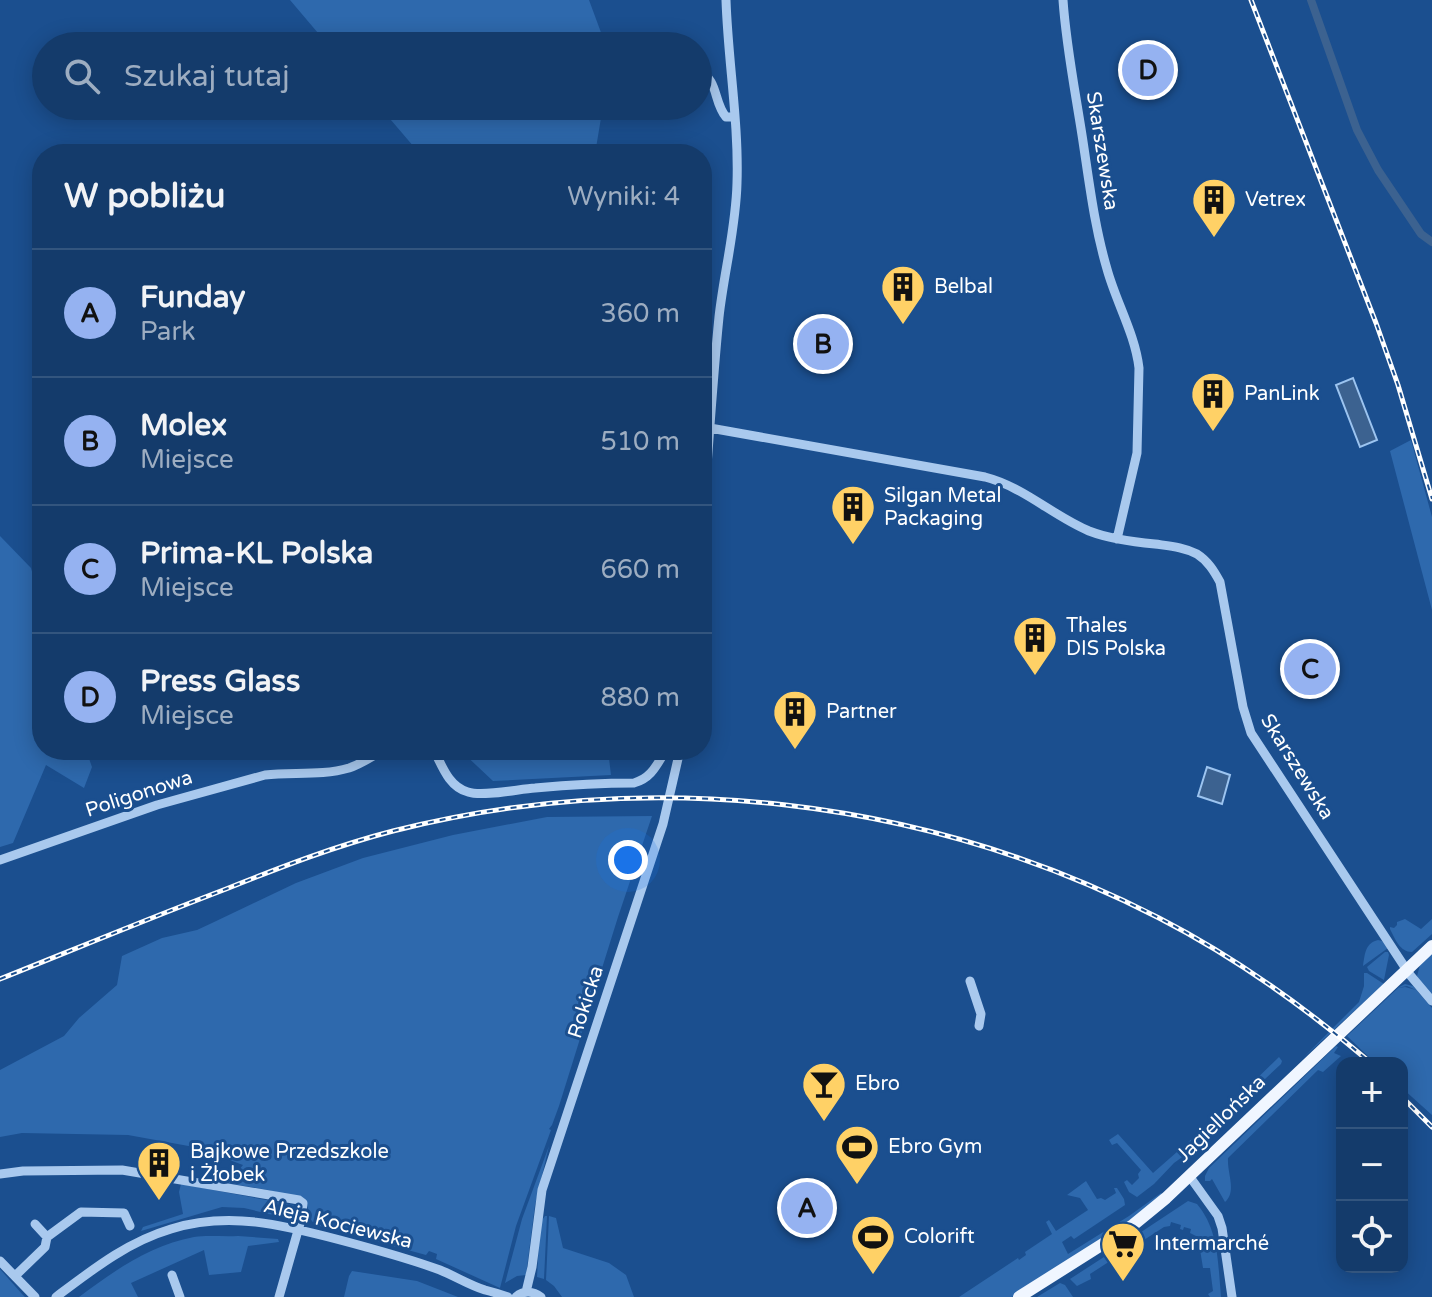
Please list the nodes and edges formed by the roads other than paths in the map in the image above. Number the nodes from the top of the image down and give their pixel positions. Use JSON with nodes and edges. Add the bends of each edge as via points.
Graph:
{"nodes":[{"id":1,"x":726,"y":0,"type":"edge"},
{"id":2,"x":1063,"y":0,"type":"edge"},
{"id":3,"x":712,"y":83,"type":"edge"},
{"id":4,"x":734,"y":117,"type":"junction"},
{"id":5,"x":712,"y":403,"type":"edge"},
{"id":6,"x":712,"y":428,"type":"edge"},
{"id":7,"x":1117,"y":539,"type":"junction"},
{"id":8,"x":365,"y":760,"type":"edge"},
{"id":9,"x":439,"y":760,"type":"edge"},
{"id":10,"x":660,"y":760,"type":"edge"},
{"id":11,"x":678,"y":760,"type":"edge"},
{"id":12,"x":0,"y":860,"type":"edge"},
{"id":13,"x":1432,"y":946,"type":"edge"},
{"id":14,"x":1408,"y":970,"type":"junction"},
{"id":15,"x":970,"y":981,"type":"dead end"},
{"id":16,"x":1432,"y":1001,"type":"edge"},
{"id":17,"x":979,"y":1026,"type":"dead end"},
{"id":18,"x":0,"y":1174,"type":"edge"},
{"id":19,"x":1190,"y":1177,"type":"junction"},
{"id":20,"x":35,"y":1224,"type":"dead end"},
{"id":21,"x":130,"y":1226,"type":"dead end"},
{"id":22,"x":298,"y":1229,"type":"junction"},
{"id":23,"x":47,"y":1237,"type":"junction"},
{"id":24,"x":0,"y":1261,"type":"edge"},
{"id":25,"x":172,"y":1275,"type":"dead end"},
{"id":26,"x":15,"y":1276,"type":"junction"},
{"id":27,"x":484,"y":1289,"type":"junction"},
{"id":28,"x":534,"y":1294,"type":"edge"},
{"id":29,"x":35,"y":1297,"type":"edge"},
{"id":30,"x":56,"y":1297,"type":"edge"},
{"id":31,"x":180,"y":1297,"type":"edge"},
{"id":32,"x":279,"y":1297,"type":"edge"},
{"id":33,"x":494,"y":1297,"type":"edge"},
{"id":34,"x":508,"y":1297,"type":"edge"},
{"id":35,"x":516,"y":1297,"type":"edge"},
{"id":36,"x":1019,"y":1297,"type":"edge"},
{"id":37,"x":1232,"y":1297,"type":"edge"}],
"edges":[{"from":1,"to":4,"type":"street"},
{"from":2,"to":7,"type":"street","name":"Skarszewska","via":[[1094,214],[1139,368],[1137,453]]},
{"from":3,"to":4,"type":"street","via":[[719,109]]},
{"from":4,"to":5,"type":"street","via":[[736,207]]},
{"from":6,"to":7,"type":"street","name":"Skarszewska","via":[[995,479],[1076,525]]},
{"from":7,"to":14,"type":"street","name":"Skarszewska","via":[[1184,548],[1213,569],[1251,733]]},
{"from":8,"to":12,"type":"street","name":"Poligonowa","via":[[335,771],[265,775]]},
{"from":9,"to":10,"type":"street","via":[[454,784],[478,793],[634,783],[652,773]]},
{"from":11,"to":28,"type":"street","name":"Rokicka","via":[[663,824],[542,1190],[532,1267]]},
{"from":13,"to":14,"type":"main road","name":"Jagiellońska"},
{"from":14,"to":16,"type":"street","name":"Skarszewska"},
{"from":14,"to":19,"type":"main road","name":"Jagiellońska"},
{"from":15,"to":17,"type":"street","via":[[981,1014]]},
{"from":18,"to":22,"type":"street","via":[[122,1170],[299,1200],[303,1207]]},
{"from":19,"to":36,"type":"main road","name":"Jagiellońska","via":[[1133,1225]]},
{"from":19,"to":37,"type":"street","via":[[1218,1216]]},
{"from":20,"to":23,"type":"street"},
{"from":21,"to":23,"type":"street","via":[[124,1213],[81,1212]]},
{"from":22,"to":27,"type":"street","name":"Aleja Kociewska","via":[[402,1257]]},
{"from":22,"to":30,"type":"street","name":"Aleja Kociewska","via":[[238,1219],[178,1227],[123,1249]]},
{"from":22,"to":32,"type":"street"},
{"from":23,"to":26,"type":"street","via":[[45,1247]]},
{"from":24,"to":26,"type":"street"},
{"from":25,"to":31,"type":"street"},
{"from":26,"to":29,"type":"street"},
{"from":27,"to":33,"type":"street","name":"Aleja Kociewska"},
{"from":27,"to":34,"type":"street","name":"Aleja Kociewska"},
{"from":28,"to":35,"type":"street"}]}
